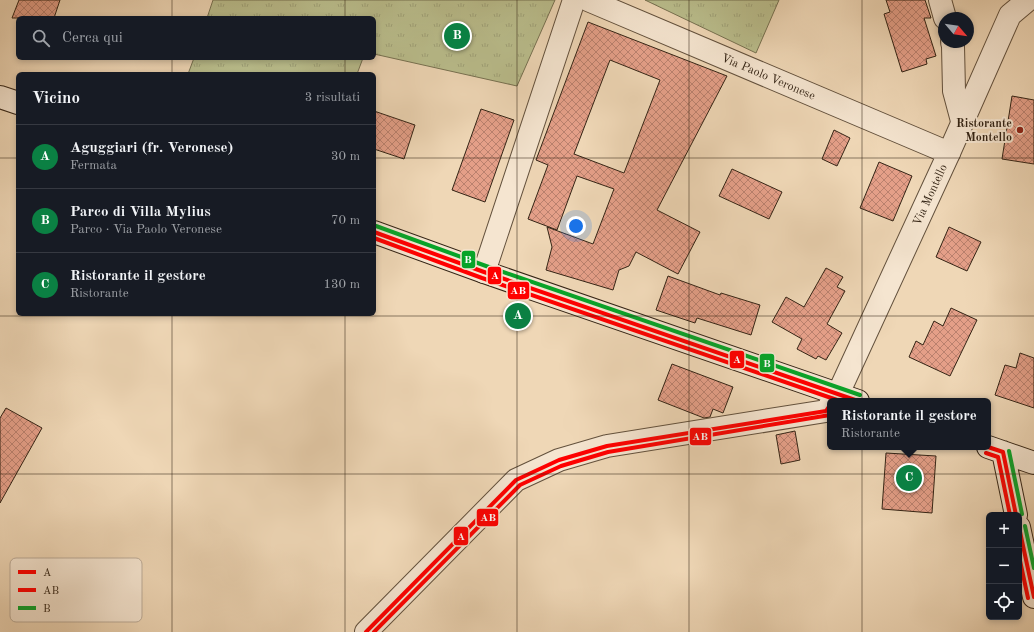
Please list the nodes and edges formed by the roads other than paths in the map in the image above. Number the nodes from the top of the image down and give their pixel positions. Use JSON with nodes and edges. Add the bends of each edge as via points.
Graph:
{"nodes":[{"id":1,"x":574,"y":0,"type":"edge"},
{"id":2,"x":588,"y":0,"type":"edge"},
{"id":3,"x":940,"y":0,"type":"edge"},
{"id":4,"x":1028,"y":0,"type":"edge"},
{"id":5,"x":943,"y":12,"type":"edge"},
{"id":6,"x":953,"y":48,"type":"edge"},
{"id":7,"x":0,"y":97,"type":"edge"},
{"id":8,"x":16,"y":102,"type":"edge"},
{"id":9,"x":962,"y":121,"type":"junction"},
{"id":10,"x":949,"y":153,"type":"junction"},
{"id":11,"x":376,"y":233,"type":"edge"},
{"id":12,"x":484,"y":272,"type":"junction"},
{"id":13,"x":834,"y":398,"type":"edge"},
{"id":14,"x":841,"y":398,"type":"edge"},
{"id":15,"x":827,"y":410,"type":"edge"},
{"id":16,"x":996,"y":449,"type":"edge"},
{"id":17,"x":1034,"y":463,"type":"edge"},
{"id":18,"x":1015,"y":512,"type":"edge"},
{"id":19,"x":1022,"y":542,"type":"edge"},
{"id":20,"x":1034,"y":597,"type":"edge"},
{"id":21,"x":366,"y":632,"type":"edge"}],
"edges":[{"from":1,"to":12,"type":"street"},
{"from":2,"to":10,"type":"street","name":"Via Paolo Veronese"},
{"from":3,"to":5,"type":"street"},
{"from":4,"to":9,"type":"street","name":"Via Montello","via":[[1010,15]]},
{"from":6,"to":9,"type":"street","via":[[954,91]]},
{"from":7,"to":8,"type":"street"},
{"from":9,"to":10,"type":"street","name":"Via Montello"},
{"from":10,"to":14,"type":"street","name":"Via Montello"},
{"from":11,"to":12,"type":"street"},
{"from":12,"to":13,"type":"street"},
{"from":15,"to":21,"type":"street","via":[[607,446],[559,460],[516,480]]},
{"from":16,"to":17,"type":"street"},
{"from":16,"to":18,"type":"street"},
{"from":19,"to":20,"type":"street"}]}
